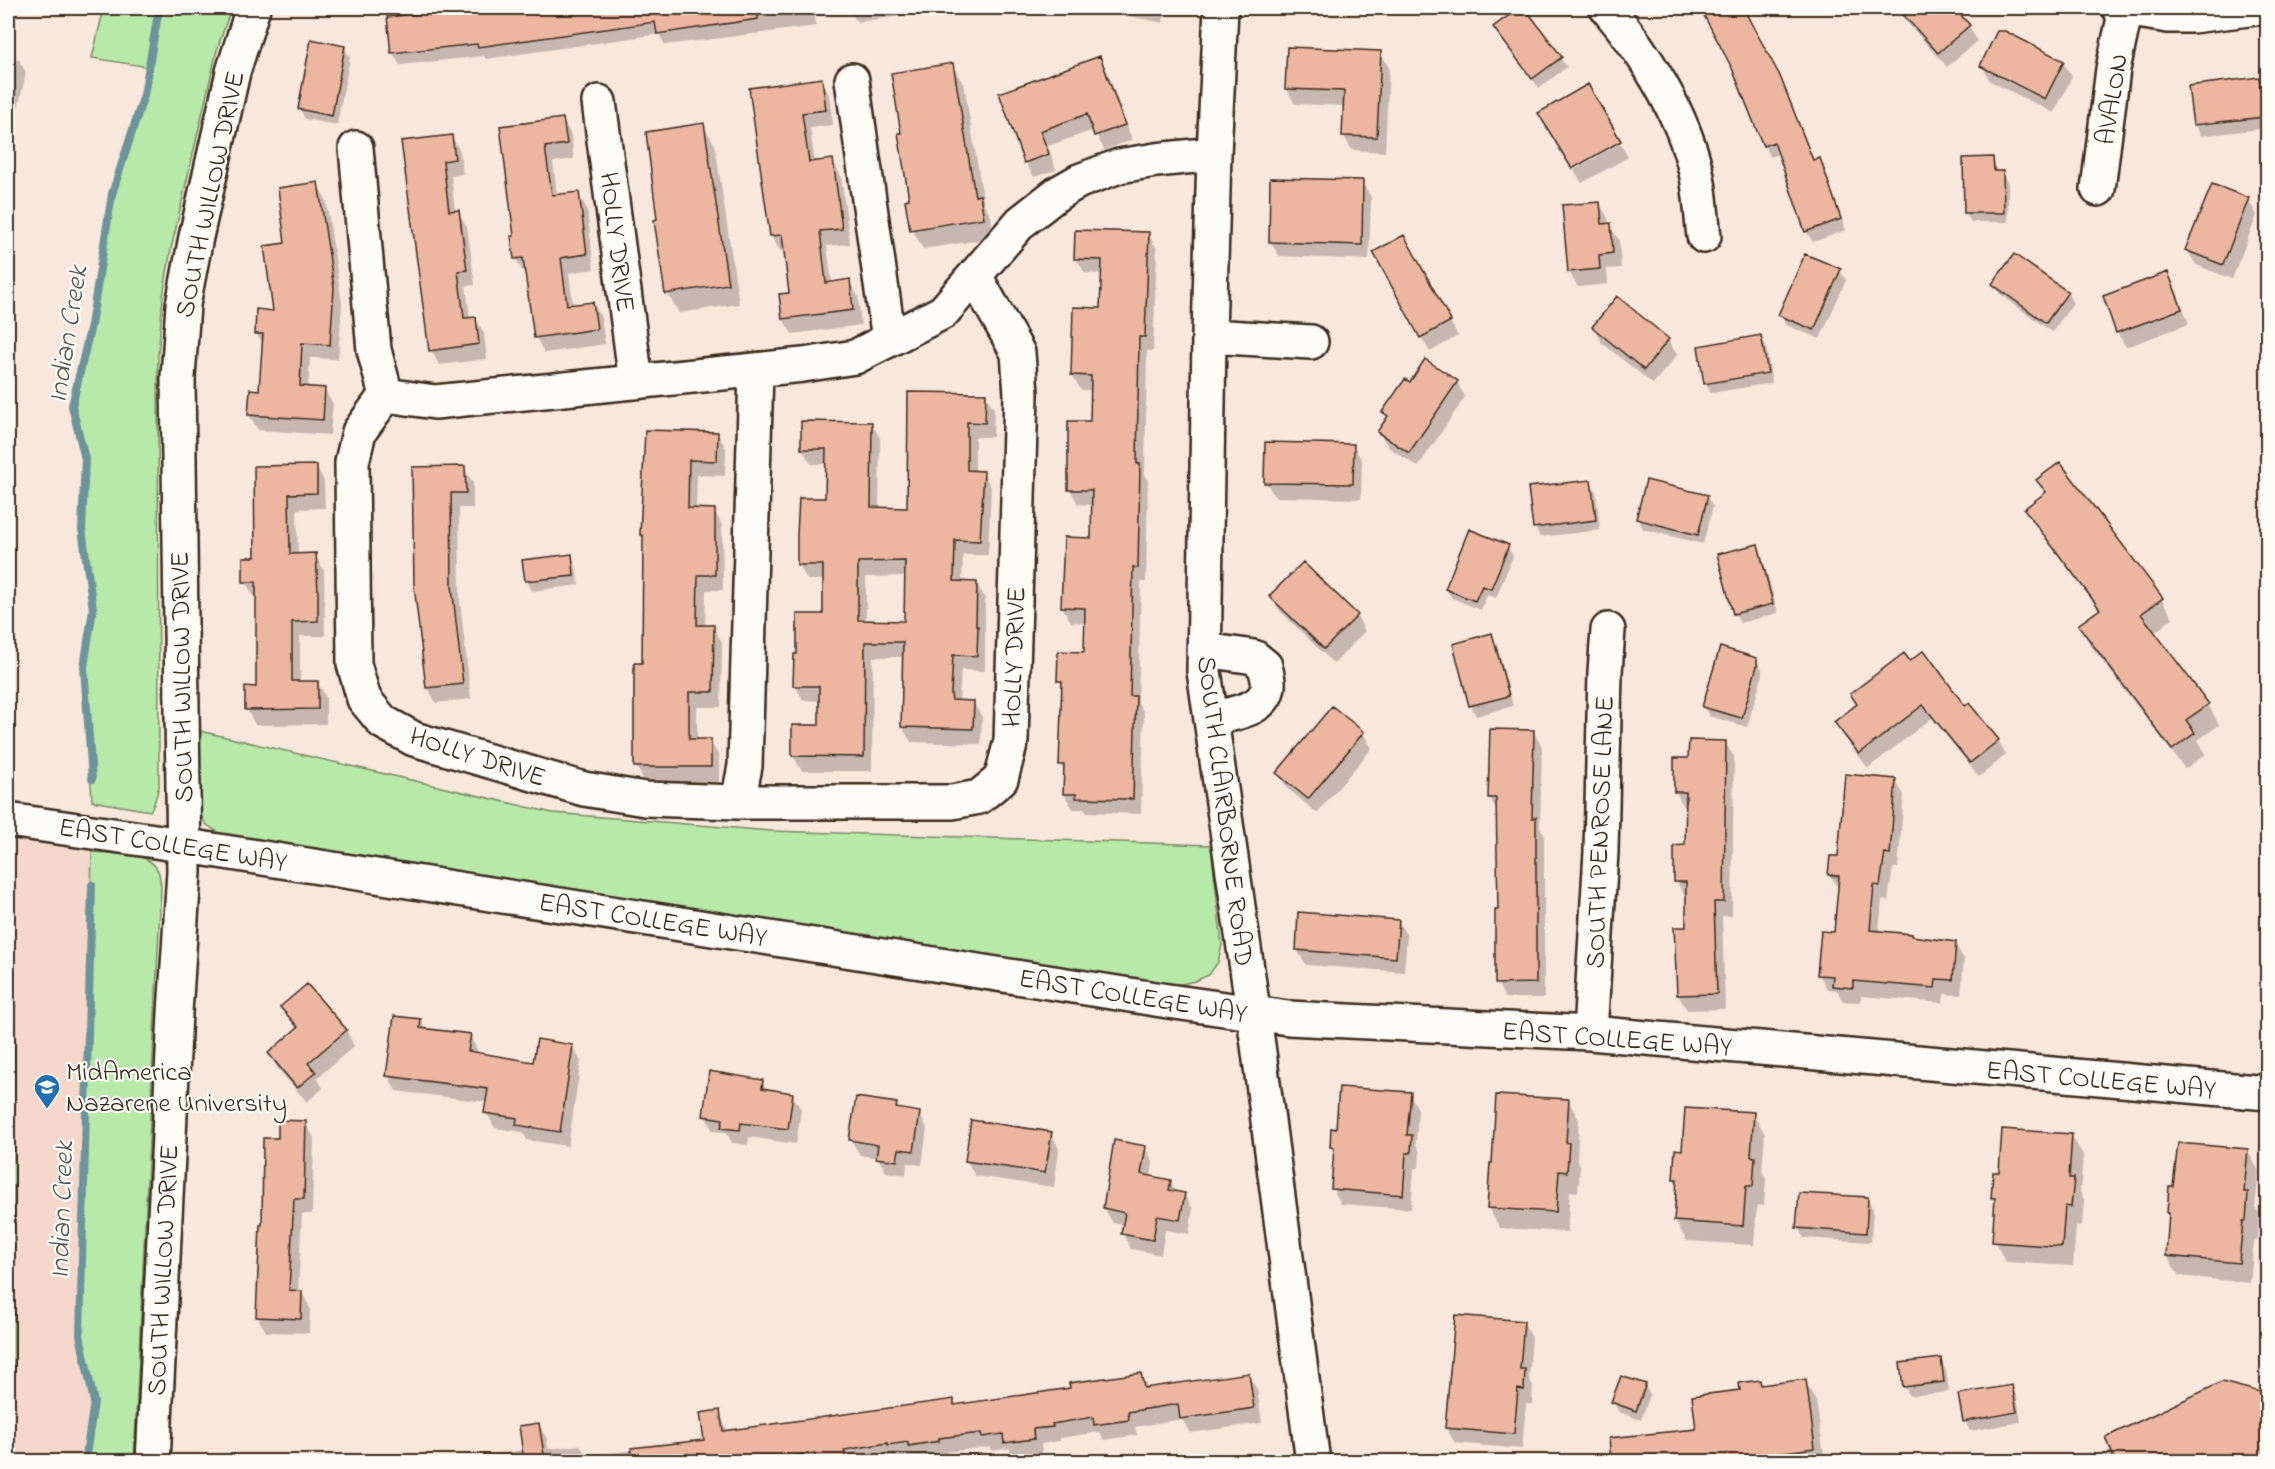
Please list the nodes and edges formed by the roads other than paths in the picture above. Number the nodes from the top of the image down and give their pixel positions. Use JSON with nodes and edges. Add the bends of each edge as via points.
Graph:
{"nodes":[{"id":1,"x":253,"y":8,"type":"edge"},
{"id":2,"x":1221,"y":8,"type":"edge"},
{"id":3,"x":1607,"y":8,"type":"edge"},
{"id":4,"x":2123,"y":8,"type":"edge"},
{"id":5,"x":2257,"y":8,"type":"edge"},
{"id":6,"x":852,"y":80,"type":"dead end"},
{"id":7,"x":600,"y":102,"type":"dead end"},
{"id":8,"x":356,"y":148,"type":"dead end"},
{"id":9,"x":1214,"y":154,"type":"junction"},
{"id":10,"x":2098,"y":189,"type":"dead end"},
{"id":11,"x":1704,"y":236,"type":"dead end"},
{"id":12,"x":975,"y":276,"type":"junction"},
{"id":13,"x":1209,"y":336,"type":"junction"},
{"id":14,"x":889,"y":340,"type":"junction"},
{"id":15,"x":1311,"y":342,"type":"dead end"},
{"id":16,"x":756,"y":370,"type":"junction"},
{"id":17,"x":636,"y":382,"type":"junction"},
{"id":18,"x":386,"y":395,"type":"junction"},
{"id":19,"x":1608,"y":630,"type":"dead end"},
{"id":20,"x":1205,"y":650,"type":"junction"},
{"id":21,"x":1212,"y":719,"type":"junction"},
{"id":22,"x":738,"y":802,"type":"junction"},
{"id":23,"x":8,"y":820,"type":"edge"},
{"id":24,"x":183,"y":846,"type":"junction"},
{"id":25,"x":1252,"y":1013,"type":"junction"},
{"id":26,"x":1590,"y":1034,"type":"junction"},
{"id":27,"x":2268,"y":1093,"type":"edge"},
{"id":28,"x":153,"y":1461,"type":"edge"},
{"id":29,"x":1313,"y":1461,"type":"edge"}],
"edges":[{"from":1,"to":24,"type":"street","name":"SOUTH WILLOW DRIVE","via":[[233,72],[183,305],[178,377]]},
{"from":2,"to":9,"type":"street","name":"SOUTH CLAIRBORNE ROAD"},
{"from":3,"to":11,"type":"street","via":[[1632,37],[1660,83],[1688,147],[1696,173]]},
{"from":4,"to":5,"type":"street","via":[[2192,16]]},
{"from":4,"to":10,"type":"street","name":"AVALON"},
{"from":6,"to":14,"type":"street"},
{"from":7,"to":17,"type":"street","name":"HOLLY DRIVE"},
{"from":8,"to":18,"type":"street","via":[[374,350]]},
{"from":9,"to":12,"type":"street","via":[[1119,166],[1079,181],[1051,197],[1021,222]]},
{"from":9,"to":13,"type":"street","name":"SOUTH CLAIRBORNE ROAD"},
{"from":12,"to":14,"type":"street","via":[[943,312]]},
{"from":12,"to":22,"type":"street","name":"HOLLY DRIVE","via":[[1018,353],[1021,394],[1011,741],[1001,779],[979,797],[952,802]]},
{"from":13,"to":15,"type":"street"},
{"from":13,"to":20,"type":"street","name":"SOUTH CLAIRBORNE ROAD"},
{"from":14,"to":16,"type":"street","via":[[855,357]]},
{"from":16,"to":17,"type":"street"},
{"from":16,"to":22,"type":"street","via":[[745,766]]},
{"from":17,"to":18,"type":"street","via":[[435,402]]},
{"from":18,"to":22,"type":"street","name":"HOLLY DRIVE","via":[[360,432],[352,462],[354,664],[364,699],[383,722],[414,739],[584,789],[645,799]]},
{"from":19,"to":26,"type":"street","name":"SOUTH PENROSE LANE"},
{"from":20,"to":21,"type":"street","name":"SOUTH CLAIRBORNE ROAD","via":[[1204,671]]},
{"from":20,"to":21,"type":"street","via":[[1254,657],[1265,666],[1268,686],[1262,701]]},
{"from":21,"to":25,"type":"street","name":"SOUTH CLAIRBORNE ROAD"},
{"from":23,"to":24,"type":"street","name":"EAST COLLEGE WAY"},
{"from":24,"to":25,"type":"street","name":"EAST COLLEGE WAY"},
{"from":24,"to":28,"type":"street","name":"SOUTH WILLOW DRIVE"},
{"from":25,"to":26,"type":"street","name":"EAST COLLEGE WAY"},
{"from":25,"to":29,"type":"street","name":"SOUTH CLAIRBORNE ROAD"},
{"from":26,"to":27,"type":"street","name":"EAST COLLEGE WAY"}]}
